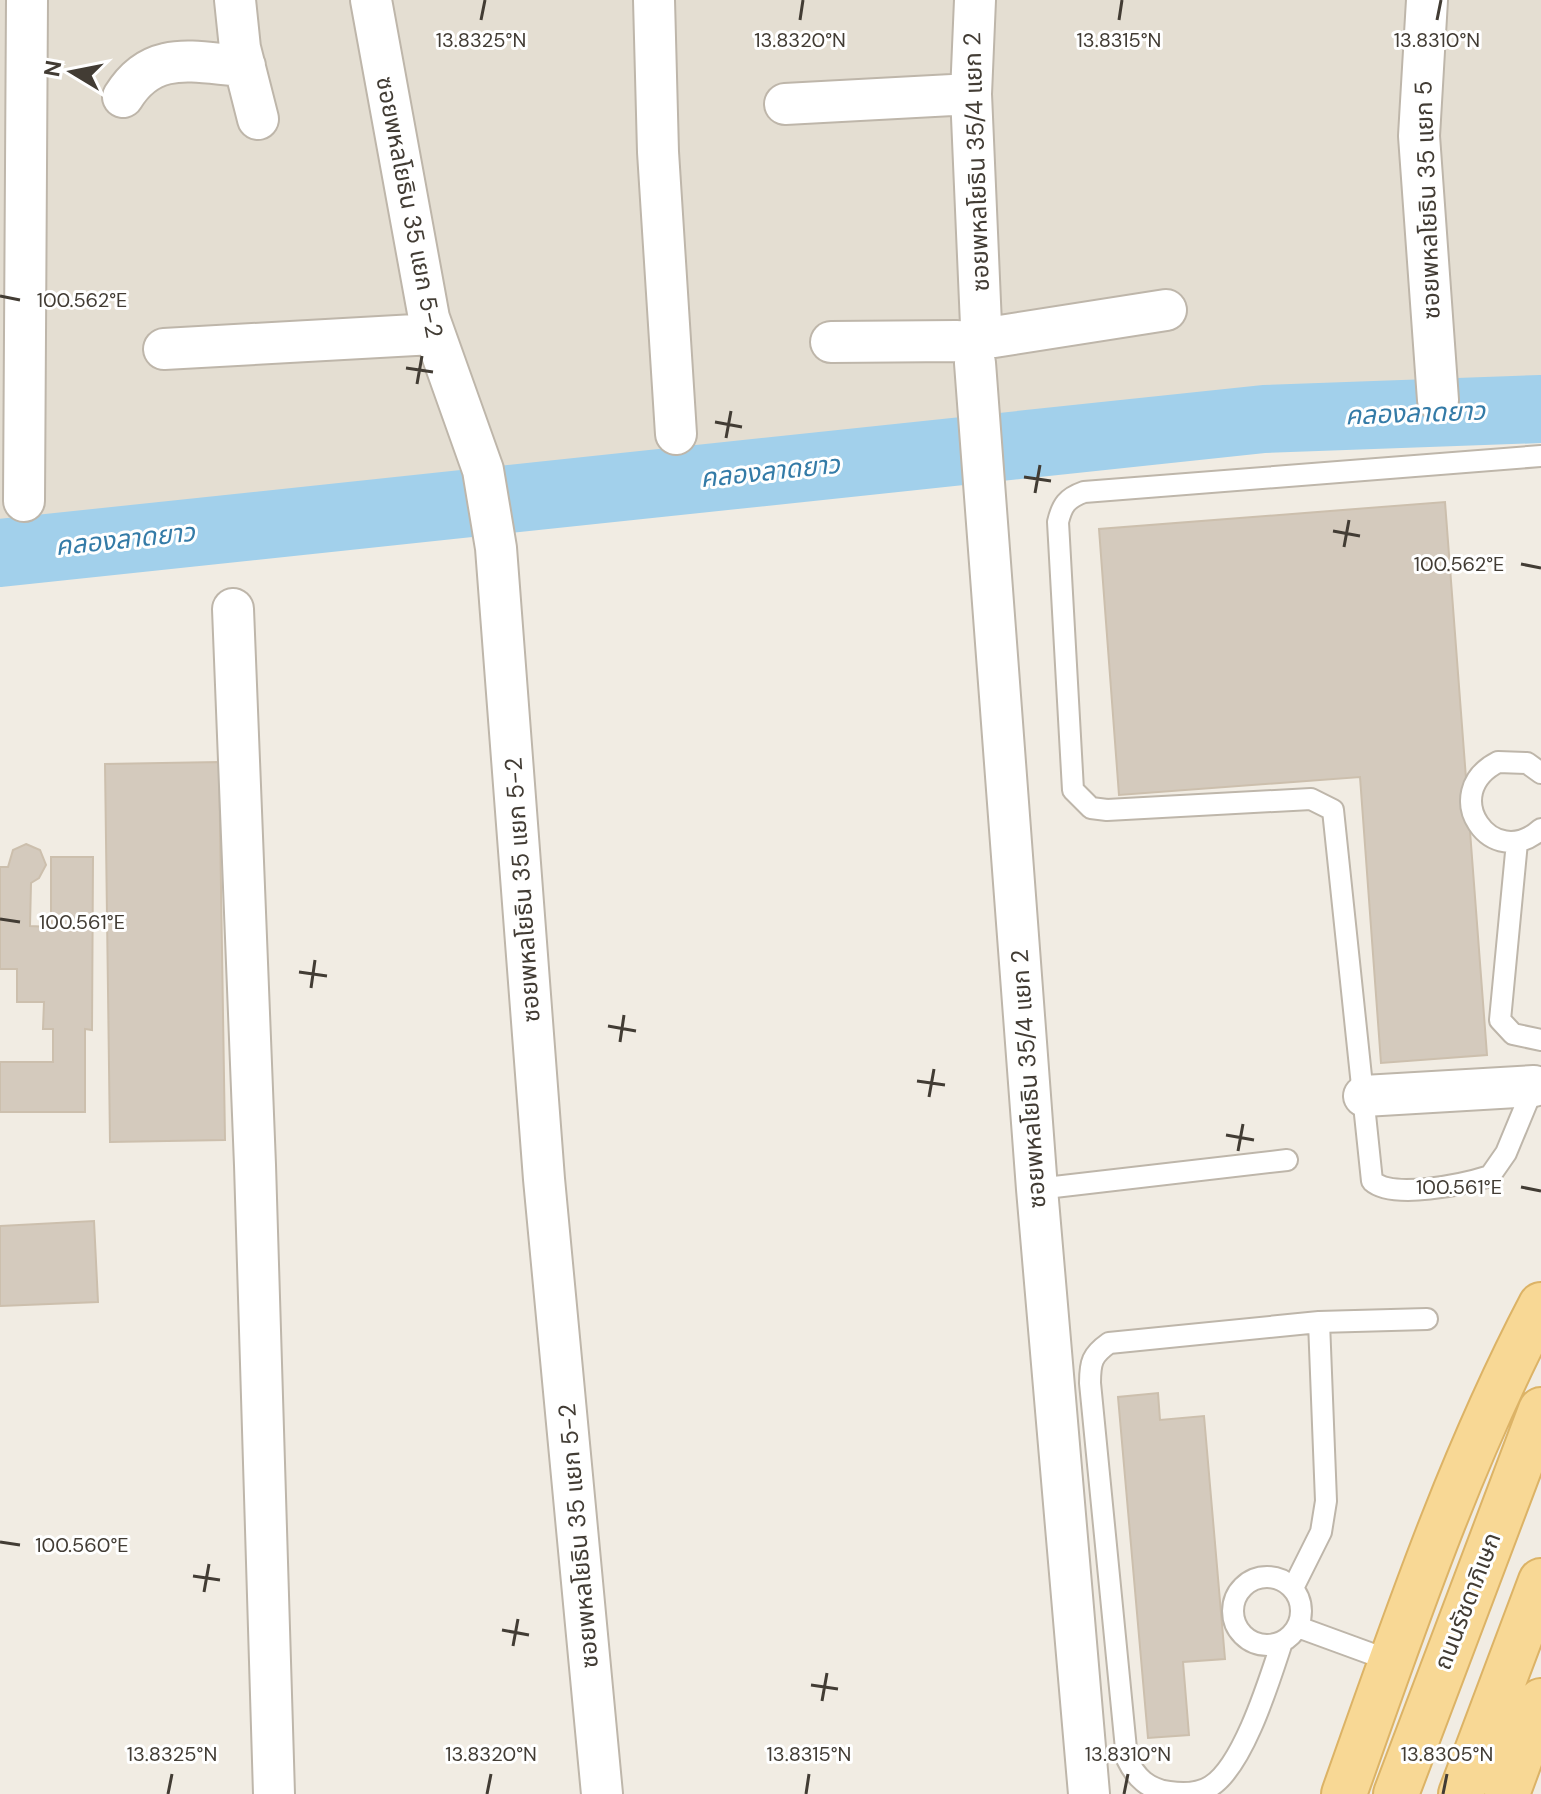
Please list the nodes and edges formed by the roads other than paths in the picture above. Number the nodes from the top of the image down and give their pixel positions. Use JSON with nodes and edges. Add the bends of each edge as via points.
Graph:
{"nodes":[{"id":1,"x":27,"y":0,"type":"edge"},
{"id":2,"x":235,"y":0,"type":"edge"},
{"id":3,"x":371,"y":0,"type":"edge"},
{"id":4,"x":654,"y":0,"type":"edge"},
{"id":5,"x":975,"y":0,"type":"edge"},
{"id":6,"x":1427,"y":0,"type":"edge"},
{"id":7,"x":245,"y":66,"type":"junction"},
{"id":8,"x":971,"y":94,"type":"junction"},
{"id":9,"x":123,"y":97,"type":"dead end"},
{"id":10,"x":785,"y":104,"type":"dead end"},
{"id":11,"x":258,"y":119,"type":"dead end"},
{"id":12,"x":1166,"y":310,"type":"dead end"},
{"id":13,"x":433,"y":334,"type":"junction"},
{"id":14,"x":831,"y":342,"type":"dead end"},
{"id":15,"x":977,"y":342,"type":"junction"},
{"id":16,"x":164,"y":349,"type":"dead end"},
{"id":17,"x":1438,"y":400,"type":"dead end"},
{"id":18,"x":676,"y":434,"type":"dead end"},
{"id":19,"x":1541,"y":456,"type":"edge"},
{"id":20,"x":24,"y":501,"type":"dead end"},
{"id":21,"x":233,"y":609,"type":"dead end"},
{"id":22,"x":1541,"y":773,"type":"edge"},
{"id":23,"x":1541,"y":829,"type":"edge"},
{"id":24,"x":1517,"y":842,"type":"junction"},
{"id":25,"x":1541,"y":1040,"type":"edge"},
{"id":26,"x":1537,"y":1078,"type":"edge"},
{"id":27,"x":1364,"y":1096,"type":"junction"},
{"id":28,"x":1287,"y":1160,"type":"dead end"},
{"id":29,"x":1037,"y":1189,"type":"junction"},
{"id":30,"x":1541,"y":1305,"type":"edge"},
{"id":31,"x":1427,"y":1319,"type":"dead end"},
{"id":32,"x":1319,"y":1322,"type":"junction"},
{"id":33,"x":1541,"y":1410,"type":"edge"},
{"id":34,"x":1293,"y":1588,"type":"junction"},
{"id":35,"x":1534,"y":1598,"type":"edge"},
{"id":36,"x":1298,"y":1627,"type":"junction"},
{"id":37,"x":1282,"y":1642,"type":"junction"},
{"id":38,"x":1391,"y":1661,"type":"junction"},
{"id":39,"x":1541,"y":1701,"type":"edge"},
{"id":40,"x":274,"y":1794,"type":"edge"},
{"id":41,"x":602,"y":1794,"type":"edge"},
{"id":42,"x":1089,"y":1794,"type":"edge"},
{"id":43,"x":1344,"y":1794,"type":"edge"},
{"id":44,"x":1396,"y":1794,"type":"edge"},
{"id":45,"x":1461,"y":1794,"type":"edge"},
{"id":46,"x":1507,"y":1794,"type":"edge"}],
"edges":[{"from":1,"to":20,"type":"street"},
{"from":2,"to":7,"type":"street"},
{"from":3,"to":13,"type":"street","name":"ซอยพหลโยธิน 35 แยก 5-2"},
{"from":4,"to":18,"type":"street"},
{"from":5,"to":8,"type":"street","name":"ซอยพหลโยธิน 35/4 แยก 2"},
{"from":6,"to":17,"type":"street","name":"ซอยพหลโยธิน 35 แยก 5","via":[[1419,136]]},
{"from":7,"to":9,"type":"street","via":[[170,62],[136,76]]},
{"from":7,"to":11,"type":"street"},
{"from":8,"to":10,"type":"street"},
{"from":8,"to":15,"type":"street","name":"ซอยพหลโยธิน 35/4 แยก 2"},
{"from":12,"to":15,"type":"street"},
{"from":13,"to":16,"type":"street"},
{"from":13,"to":41,"type":"street","name":"ซอยพหลโยธิน 35 แยก 5-2","via":[[483,470],[496,548],[544,1179]]},
{"from":14,"to":15,"type":"street"},
{"from":15,"to":29,"type":"street","name":"ซอยพหลโยธิน 35/4 แยก 2","via":[[979,433]]},
{"from":19,"to":27,"type":"lane","via":[[1084,492],[1062,507],[1058,522],[1073,790],[1091,808],[1107,810],[1311,799],[1333,810]]},
{"from":21,"to":40,"type":"street"},
{"from":22,"to":24,"type":"lane","via":[[1527,763],[1498,762],[1482,773],[1472,790],[1472,810],[1481,828],[1497,840]]},
{"from":23,"to":24,"type":"lane"},
{"from":24,"to":25,"type":"lane","via":[[1500,1020],[1513,1034]]},
{"from":26,"to":27,"type":"street"},
{"from":26,"to":27,"type":"lane","via":[[1497,1170],[1462,1184],[1415,1189],[1385,1189],[1372,1181]]},
{"from":28,"to":29,"type":"lane"},
{"from":29,"to":42,"type":"street","name":"ซอยพหลโยธิน 35/4 แยก 2"},
{"from":30,"to":38,"type":"main road","via":[[1499,1385]]},
{"from":31,"to":32,"type":"lane"},
{"from":32,"to":34,"type":"lane","via":[[1325,1518]]},
{"from":32,"to":37,"type":"lane","via":[[1109,1343],[1094,1353],[1090,1364],[1127,1759],[1139,1779],[1158,1790],[1187,1794],[1212,1786],[1246,1736]]},
{"from":33,"to":44,"type":"main road","name":"ถนนรัชดาภิเษก"},
{"from":34,"to":36,"type":"lane","via":[[1302,1606]]},
{"from":34,"to":37,"type":"lane","via":[[1281,1579],[1261,1577],[1243,1587],[1234,1605],[1236,1625],[1244,1636],[1262,1645]]},
{"from":35,"to":45,"type":"main road"},
{"from":36,"to":37,"type":"lane"},
{"from":36,"to":38,"type":"lane"},
{"from":38,"to":43,"type":"main road"},
{"from":39,"to":46,"type":"main road"}]}
